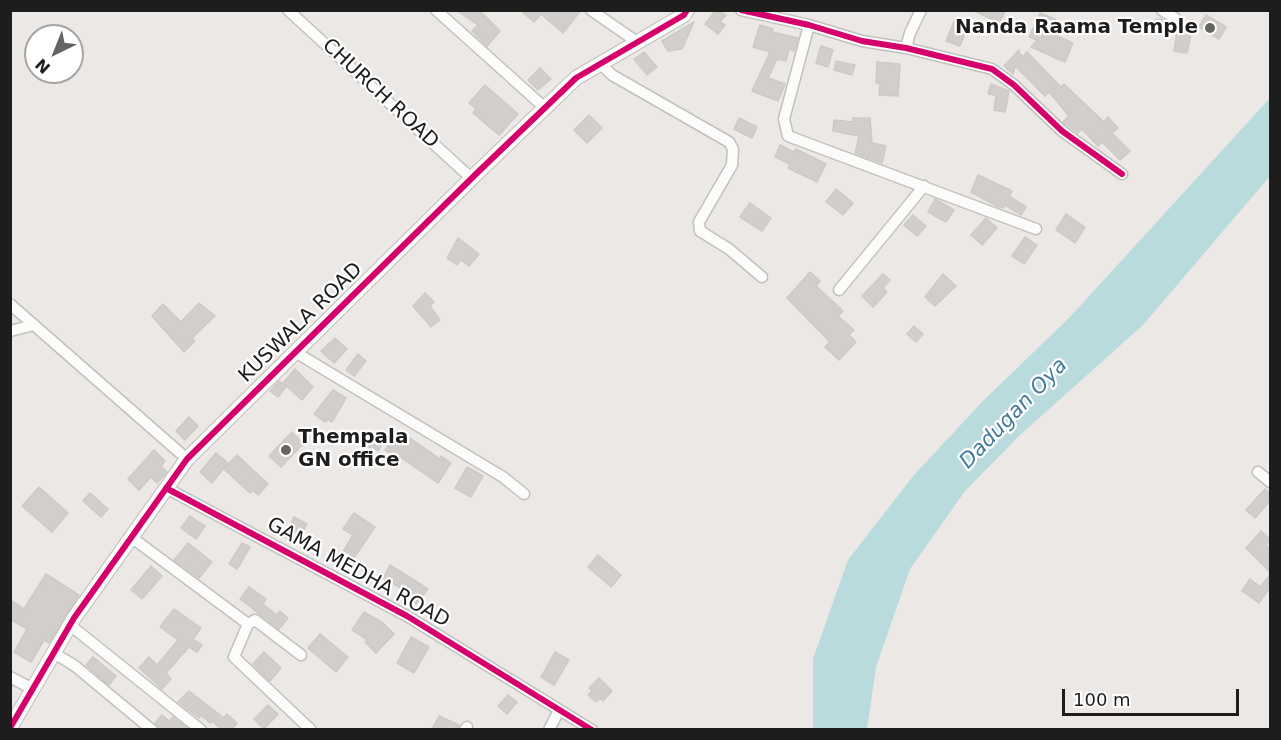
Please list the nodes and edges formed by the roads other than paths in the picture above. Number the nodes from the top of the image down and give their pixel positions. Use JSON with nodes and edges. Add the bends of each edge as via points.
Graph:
{"nodes":[{"id":1,"x":288,"y":10,"type":"edge"},
{"id":2,"x":436,"y":10,"type":"edge"},
{"id":3,"x":591,"y":10,"type":"edge"},
{"id":4,"x":687,"y":10,"type":"edge"},
{"id":5,"x":741,"y":10,"type":"edge"},
{"id":6,"x":921,"y":10,"type":"edge"},
{"id":7,"x":1162,"y":10,"type":"edge"},
{"id":8,"x":1176,"y":19,"type":"dead end"},
{"id":9,"x":809,"y":25,"type":"junction"},
{"id":10,"x":637,"y":42,"type":"junction"},
{"id":11,"x":906,"y":48,"type":"junction"},
{"id":12,"x":600,"y":63,"type":"junction"},
{"id":13,"x":545,"y":108,"type":"junction"},
{"id":14,"x":1122,"y":174,"type":"dead end"},
{"id":15,"x":471,"y":178,"type":"junction"},
{"id":16,"x":924,"y":186,"type":"junction"},
{"id":17,"x":1036,"y":229,"type":"dead end"},
{"id":18,"x":762,"y":278,"type":"dead end"},
{"id":19,"x":839,"y":290,"type":"dead end"},
{"id":20,"x":10,"y":304,"type":"edge"},
{"id":21,"x":34,"y":325,"type":"junction"},
{"id":22,"x":10,"y":331,"type":"edge"},
{"id":23,"x":295,"y":352,"type":"junction"},
{"id":24,"x":187,"y":459,"type":"junction"},
{"id":25,"x":1258,"y":472,"type":"dead end"},
{"id":26,"x":1270,"y":482,"type":"edge"},
{"id":27,"x":166,"y":488,"type":"junction"},
{"id":28,"x":524,"y":494,"type":"dead end"},
{"id":29,"x":131,"y":537,"type":"junction"},
{"id":30,"x":248,"y":624,"type":"junction"},
{"id":31,"x":70,"y":625,"type":"junction"},
{"id":32,"x":54,"y":653,"type":"junction"},
{"id":33,"x":301,"y":655,"type":"dead end"},
{"id":34,"x":10,"y":677,"type":"edge"},
{"id":35,"x":33,"y":689,"type":"junction"},
{"id":36,"x":559,"y":710,"type":"junction"},
{"id":37,"x":10,"y":728,"type":"edge"},
{"id":38,"x":152,"y":729,"type":"edge"},
{"id":39,"x":201,"y":729,"type":"edge"},
{"id":40,"x":310,"y":729,"type":"edge"},
{"id":41,"x":549,"y":729,"type":"edge"},
{"id":42,"x":592,"y":729,"type":"edge"}],
"edges":[{"from":1,"to":15,"type":"street","name":"CHURCH ROAD"},
{"from":2,"to":13,"type":"street"},
{"from":3,"to":10,"type":"street"},
{"from":4,"to":10,"type":"street","name":"KUSWALA ROAD"},
{"from":5,"to":9,"type":"street"},
{"from":6,"to":11,"type":"street"},
{"from":7,"to":8,"type":"street"},
{"from":9,"to":11,"type":"street","via":[[862,41]]},
{"from":9,"to":16,"type":"street","via":[[784,119],[788,136]]},
{"from":10,"to":12,"type":"street","name":"KUSWALA ROAD"},
{"from":11,"to":14,"type":"street","via":[[992,69],[1062,131]]},
{"from":12,"to":13,"type":"street","name":"KUSWALA ROAD","via":[[576,78]]},
{"from":12,"to":18,"type":"street","via":[[612,75],[729,142],[733,149],[732,165],[699,222],[700,231],[729,249]]},
{"from":13,"to":15,"type":"street","name":"KUSWALA ROAD"},
{"from":15,"to":23,"type":"street","name":"KUSWALA ROAD"},
{"from":16,"to":17,"type":"street"},
{"from":16,"to":19,"type":"street"},
{"from":20,"to":21,"type":"street"},
{"from":21,"to":22,"type":"street"},
{"from":21,"to":24,"type":"street"},
{"from":23,"to":24,"type":"street","name":"KUSWALA ROAD"},
{"from":23,"to":28,"type":"street","via":[[503,477]]},
{"from":24,"to":27,"type":"street","name":"KUSWALA ROAD"},
{"from":25,"to":26,"type":"street"},
{"from":27,"to":29,"type":"street","name":"KUSWALA ROAD"},
{"from":27,"to":36,"type":"street","name":"GAMA MEDHA ROAD","via":[[407,616]]},
{"from":29,"to":30,"type":"street"},
{"from":29,"to":31,"type":"street","name":"KUSWALA ROAD"},
{"from":30,"to":33,"type":"street","via":[[255,620]]},
{"from":30,"to":40,"type":"street","via":[[234,657]]},
{"from":31,"to":32,"type":"street","name":"KUSWALA ROAD"},
{"from":31,"to":39,"type":"street"},
{"from":32,"to":35,"type":"street","name":"KUSWALA ROAD"},
{"from":32,"to":38,"type":"street"},
{"from":34,"to":35,"type":"street"},
{"from":35,"to":37,"type":"street","name":"KUSWALA ROAD"},
{"from":36,"to":41,"type":"street"},
{"from":36,"to":42,"type":"street","name":"GAMA MEDHA ROAD"}]}
